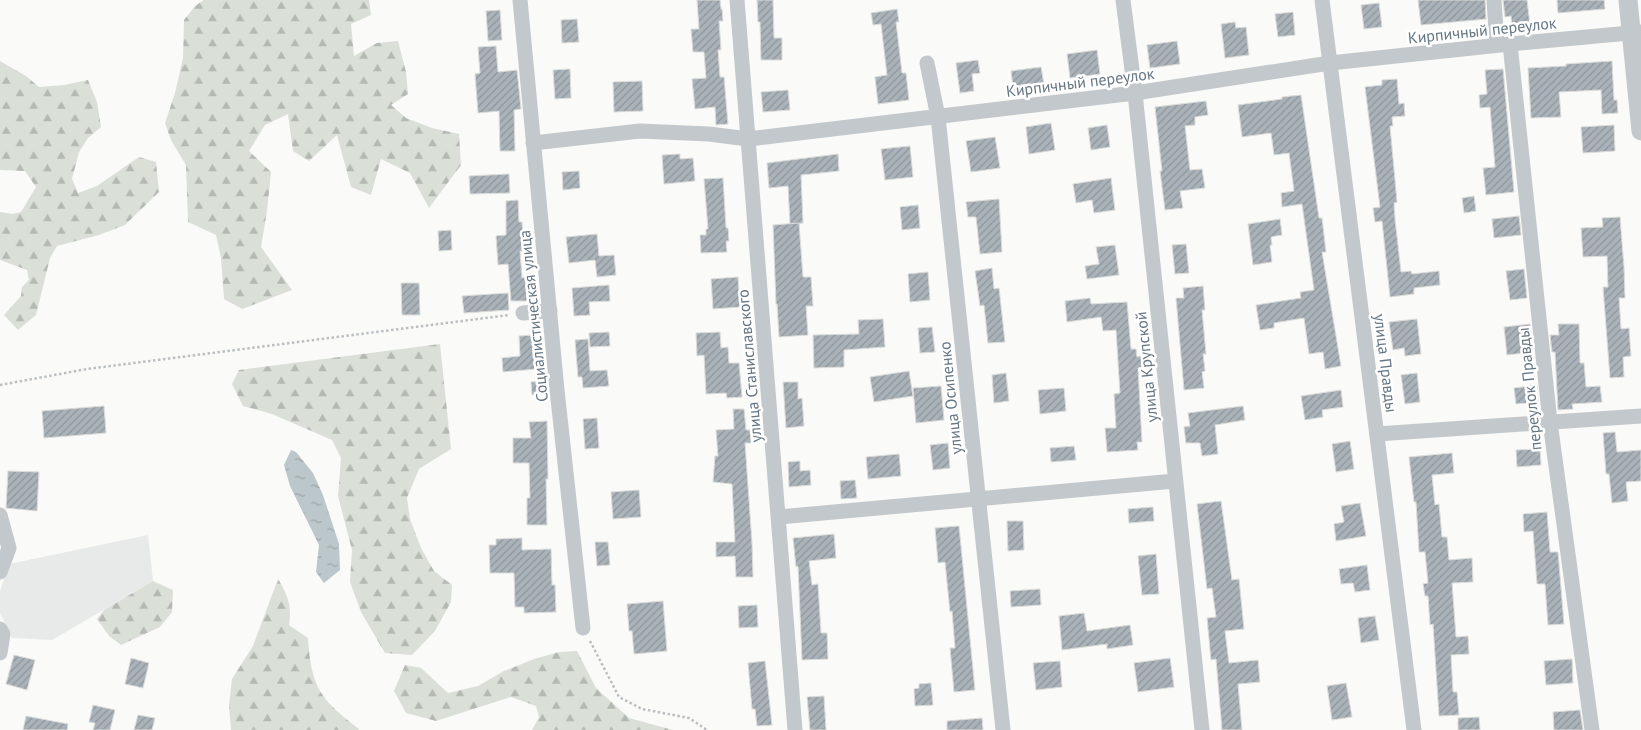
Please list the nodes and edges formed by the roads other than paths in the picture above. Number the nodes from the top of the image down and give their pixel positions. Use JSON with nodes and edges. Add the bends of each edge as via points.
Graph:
{"nodes":[{"id":1,"x":520,"y":0,"type":"edge"},
{"id":2,"x":737,"y":0,"type":"edge"},
{"id":3,"x":1123,"y":0,"type":"edge"},
{"id":4,"x":1322,"y":0,"type":"edge"},
{"id":5,"x":1494,"y":0,"type":"edge"},
{"id":6,"x":1628,"y":0,"type":"edge"},
{"id":7,"x":1636,"y":33,"type":"edge"},
{"id":8,"x":1504,"y":44,"type":"junction"},
{"id":9,"x":927,"y":63,"type":"dead end"},
{"id":10,"x":1330,"y":63,"type":"junction"},
{"id":11,"x":1135,"y":93,"type":"junction"},
{"id":12,"x":938,"y":118,"type":"junction"},
{"id":13,"x":1641,"y":131,"type":"edge"},
{"id":14,"x":748,"y":139,"type":"junction"},
{"id":15,"x":533,"y":143,"type":"junction"},
{"id":16,"x":550,"y":311,"type":"junction"},
{"id":17,"x":523,"y":313,"type":"road end"},
{"id":18,"x":1641,"y":416,"type":"edge"},
{"id":19,"x":1550,"y":422,"type":"junction"},
{"id":20,"x":1377,"y":434,"type":"junction"},
{"id":21,"x":1175,"y":481,"type":"junction"},
{"id":22,"x":979,"y":499,"type":"junction"},
{"id":23,"x":0,"y":515,"type":"edge"},
{"id":24,"x":779,"y":517,"type":"junction"},
{"id":25,"x":0,"y":572,"type":"edge"},
{"id":26,"x":583,"y":628,"type":"road end"},
{"id":27,"x":0,"y":629,"type":"edge"},
{"id":28,"x":0,"y":653,"type":"edge"},
{"id":29,"x":795,"y":730,"type":"edge"},
{"id":30,"x":1003,"y":730,"type":"edge"},
{"id":31,"x":1202,"y":730,"type":"edge"},
{"id":32,"x":1414,"y":730,"type":"edge"},
{"id":33,"x":1592,"y":730,"type":"edge"}],
"edges":[{"from":1,"to":15,"type":"street","name":"Социалистическая улица"},
{"from":2,"to":14,"type":"street","name":"улица Станиславского"},
{"from":3,"to":11,"type":"street","name":"улица Крупской"},
{"from":4,"to":10,"type":"street","name":"улица Правды"},
{"from":5,"to":8,"type":"street","name":"переулок Правды"},
{"from":6,"to":7,"type":"street"},
{"from":7,"to":8,"type":"street","name":"Кирпичный переулок"},
{"from":7,"to":13,"type":"street"},
{"from":8,"to":10,"type":"street","name":"Кирпичный переулок"},
{"from":8,"to":19,"type":"street","name":"переулок Правды"},
{"from":9,"to":12,"type":"street","name":"улица Осипенко"},
{"from":10,"to":11,"type":"street","name":"Кирпичный переулок"},
{"from":10,"to":20,"type":"street","name":"улица Правды"},
{"from":11,"to":12,"type":"street","name":"Кирпичный переулок"},
{"from":11,"to":21,"type":"street","name":"улица Крупской"},
{"from":12,"to":14,"type":"street","name":"Кирпичный переулок"},
{"from":12,"to":22,"type":"street","name":"улица Осипенко"},
{"from":14,"to":15,"type":"street","name":"Кирпичный переулок","via":[[640,131]]},
{"from":14,"to":24,"type":"street","name":"улица Станиславского"},
{"from":15,"to":16,"type":"street","name":"Социалистическая улица"},
{"from":16,"to":17,"type":"street"},
{"from":16,"to":26,"type":"street","name":"Социалистическая улица"},
{"from":18,"to":19,"type":"street"},
{"from":19,"to":20,"type":"street"},
{"from":19,"to":33,"type":"street","name":"переулок Правды"},
{"from":20,"to":32,"type":"street","name":"улица Правды"},
{"from":21,"to":22,"type":"street"},
{"from":21,"to":31,"type":"street","name":"улица Крупской"},
{"from":22,"to":24,"type":"street"},
{"from":22,"to":30,"type":"street","name":"улица Осипенко"},
{"from":23,"to":25,"type":"street","via":[[9,548]]},
{"from":24,"to":29,"type":"street","name":"улица Станиславского"},
{"from":27,"to":28,"type":"street","via":[[3,634]]}]}
